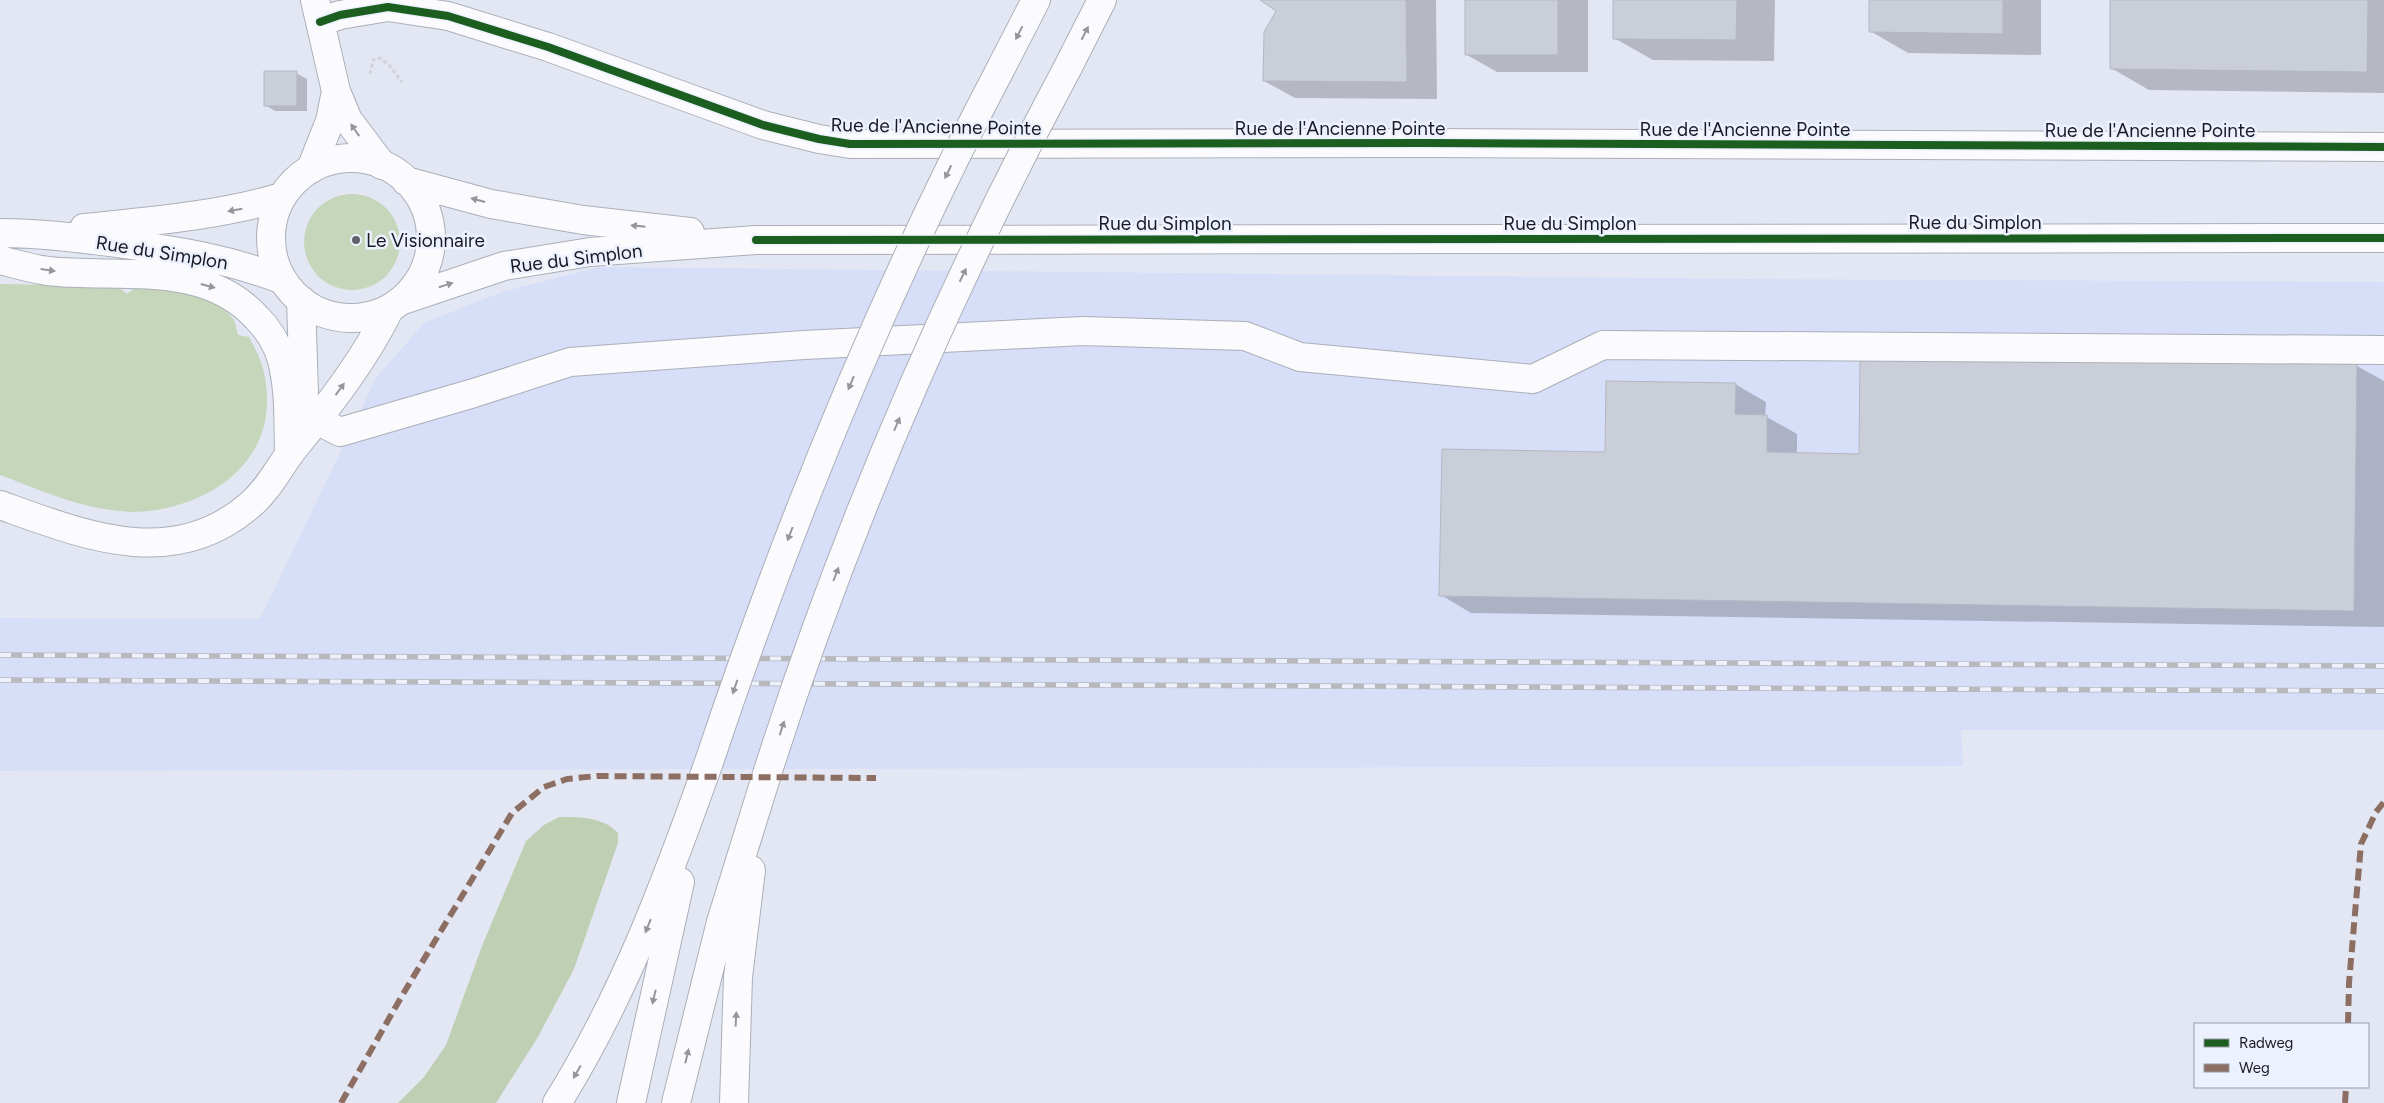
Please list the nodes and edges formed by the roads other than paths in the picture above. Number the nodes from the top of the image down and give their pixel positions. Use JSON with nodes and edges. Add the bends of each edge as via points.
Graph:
{"nodes":[{"id":1,"x":1036,"y":0,"type":"edge"},
{"id":2,"x":1102,"y":0,"type":"edge"},
{"id":3,"x":317,"y":11,"type":"edge"},
{"id":4,"x":336,"y":91,"type":"junction"},
{"id":5,"x":2384,"y":148,"type":"edge"},
{"id":6,"x":382,"y":165,"type":"junction"},
{"id":7,"x":311,"y":169,"type":"junction"},
{"id":8,"x":406,"y":181,"type":"junction"},
{"id":9,"x":282,"y":197,"type":"junction"},
{"id":10,"x":0,"y":233,"type":"edge"},
{"id":11,"x":38,"y":233,"type":"junction"},
{"id":12,"x":2384,"y":238,"type":"edge"},
{"id":13,"x":756,"y":240,"type":"junction"},
{"id":14,"x":0,"y":260,"type":"edge"},
{"id":15,"x":283,"y":280,"type":"junction"},
{"id":16,"x":301,"y":300,"type":"junction"},
{"id":17,"x":395,"y":304,"type":"junction"},
{"id":18,"x":2384,"y":350,"type":"edge"},
{"id":19,"x":317,"y":420,"type":"junction"},
{"id":20,"x":289,"y":455,"type":"junction"},
{"id":21,"x":0,"y":505,"type":"edge"},
{"id":22,"x":673,"y":881,"type":"junction"},
{"id":23,"x":741,"y":882,"type":"junction"},
{"id":24,"x":557,"y":1103,"type":"edge"},
{"id":25,"x":631,"y":1103,"type":"edge"},
{"id":26,"x":676,"y":1103,"type":"edge"},
{"id":27,"x":734,"y":1103,"type":"edge"}],
"edges":[{"from":1,"to":22,"type":"main road","one_way":true,"bridge":true,"via":[[935,200],[851,383],[764,603]]},
{"from":23,"to":2,"type":"main road","one_way":true,"bridge":true,"via":[[767,774],[833,583],[916,380],[990,220]]},
{"from":3,"to":4,"type":"main road"},
{"from":3,"to":5,"type":"main road","name":"Rue de l'Ancienne Pointe","via":[[340,15],[388,8],[448,16],[576,56],[763,125],[819,140],[850,144]]},
{"from":6,"to":4,"type":"main road","one_way":true,"via":[[348,120]]},
{"from":4,"to":7,"type":"main road","via":[[330,121]]},
{"from":6,"to":7,"type":"main road","via":[[346,159]]},
{"from":6,"to":8,"type":"main road"},
{"from":7,"to":9,"type":"main road"},
{"from":13,"to":8,"type":"main road","name":"Rue du Simplon","one_way":true,"via":[[583,220],[491,204]]},
{"from":8,"to":17,"type":"main road","via":[[424,205],[430,250],[420,278],[411,291]]},
{"from":9,"to":11,"type":"main road","name":"Rue du Simplon","one_way":true,"via":[[246,208],[199,216]]},
{"from":9,"to":15,"type":"main road","via":[[271,232],[273,258]]},
{"from":10,"to":11,"type":"main road","name":"Rue du Simplon"},
{"from":11,"to":15,"type":"main road","name":"Rue du Simplon","via":[[196,254]]},
{"from":12,"to":13,"type":"main road","name":"Rue du Simplon"},
{"from":17,"to":13,"type":"main road","name":"Rue du Simplon","one_way":true,"via":[[504,266],[590,252]]},
{"from":14,"to":20,"type":"main road","one_way":true,"via":[[48,271],[132,272],[179,278],[225,291],[247,306],[269,331],[280,356],[288,399]]},
{"from":15,"to":16,"type":"main road"},
{"from":16,"to":17,"type":"main road","via":[[322,312],[344,318],[368,316]]},
{"from":16,"to":20,"type":"main road","via":[[304,392]]},
{"from":19,"to":17,"type":"main road","one_way":true,"via":[[372,343]]},
{"from":18,"to":19,"type":"main road","via":[[1602,346],[1533,379],[1300,357],[1245,336],[1082,331],[804,345],[570,362],[340,432]]},
{"from":19,"to":20,"type":"main road"},
{"from":20,"to":21,"type":"main road","via":[[271,484],[251,505],[209,533],[187,540],[138,544],[106,539]]},
{"from":22,"to":24,"type":"main road","one_way":true,"via":[[613,1005]]},
{"from":22,"to":25,"type":"main road","one_way":true},
{"from":26,"to":23,"type":"main road","one_way":true,"via":[[707,974]]},
{"from":27,"to":23,"type":"main road","one_way":true}]}
